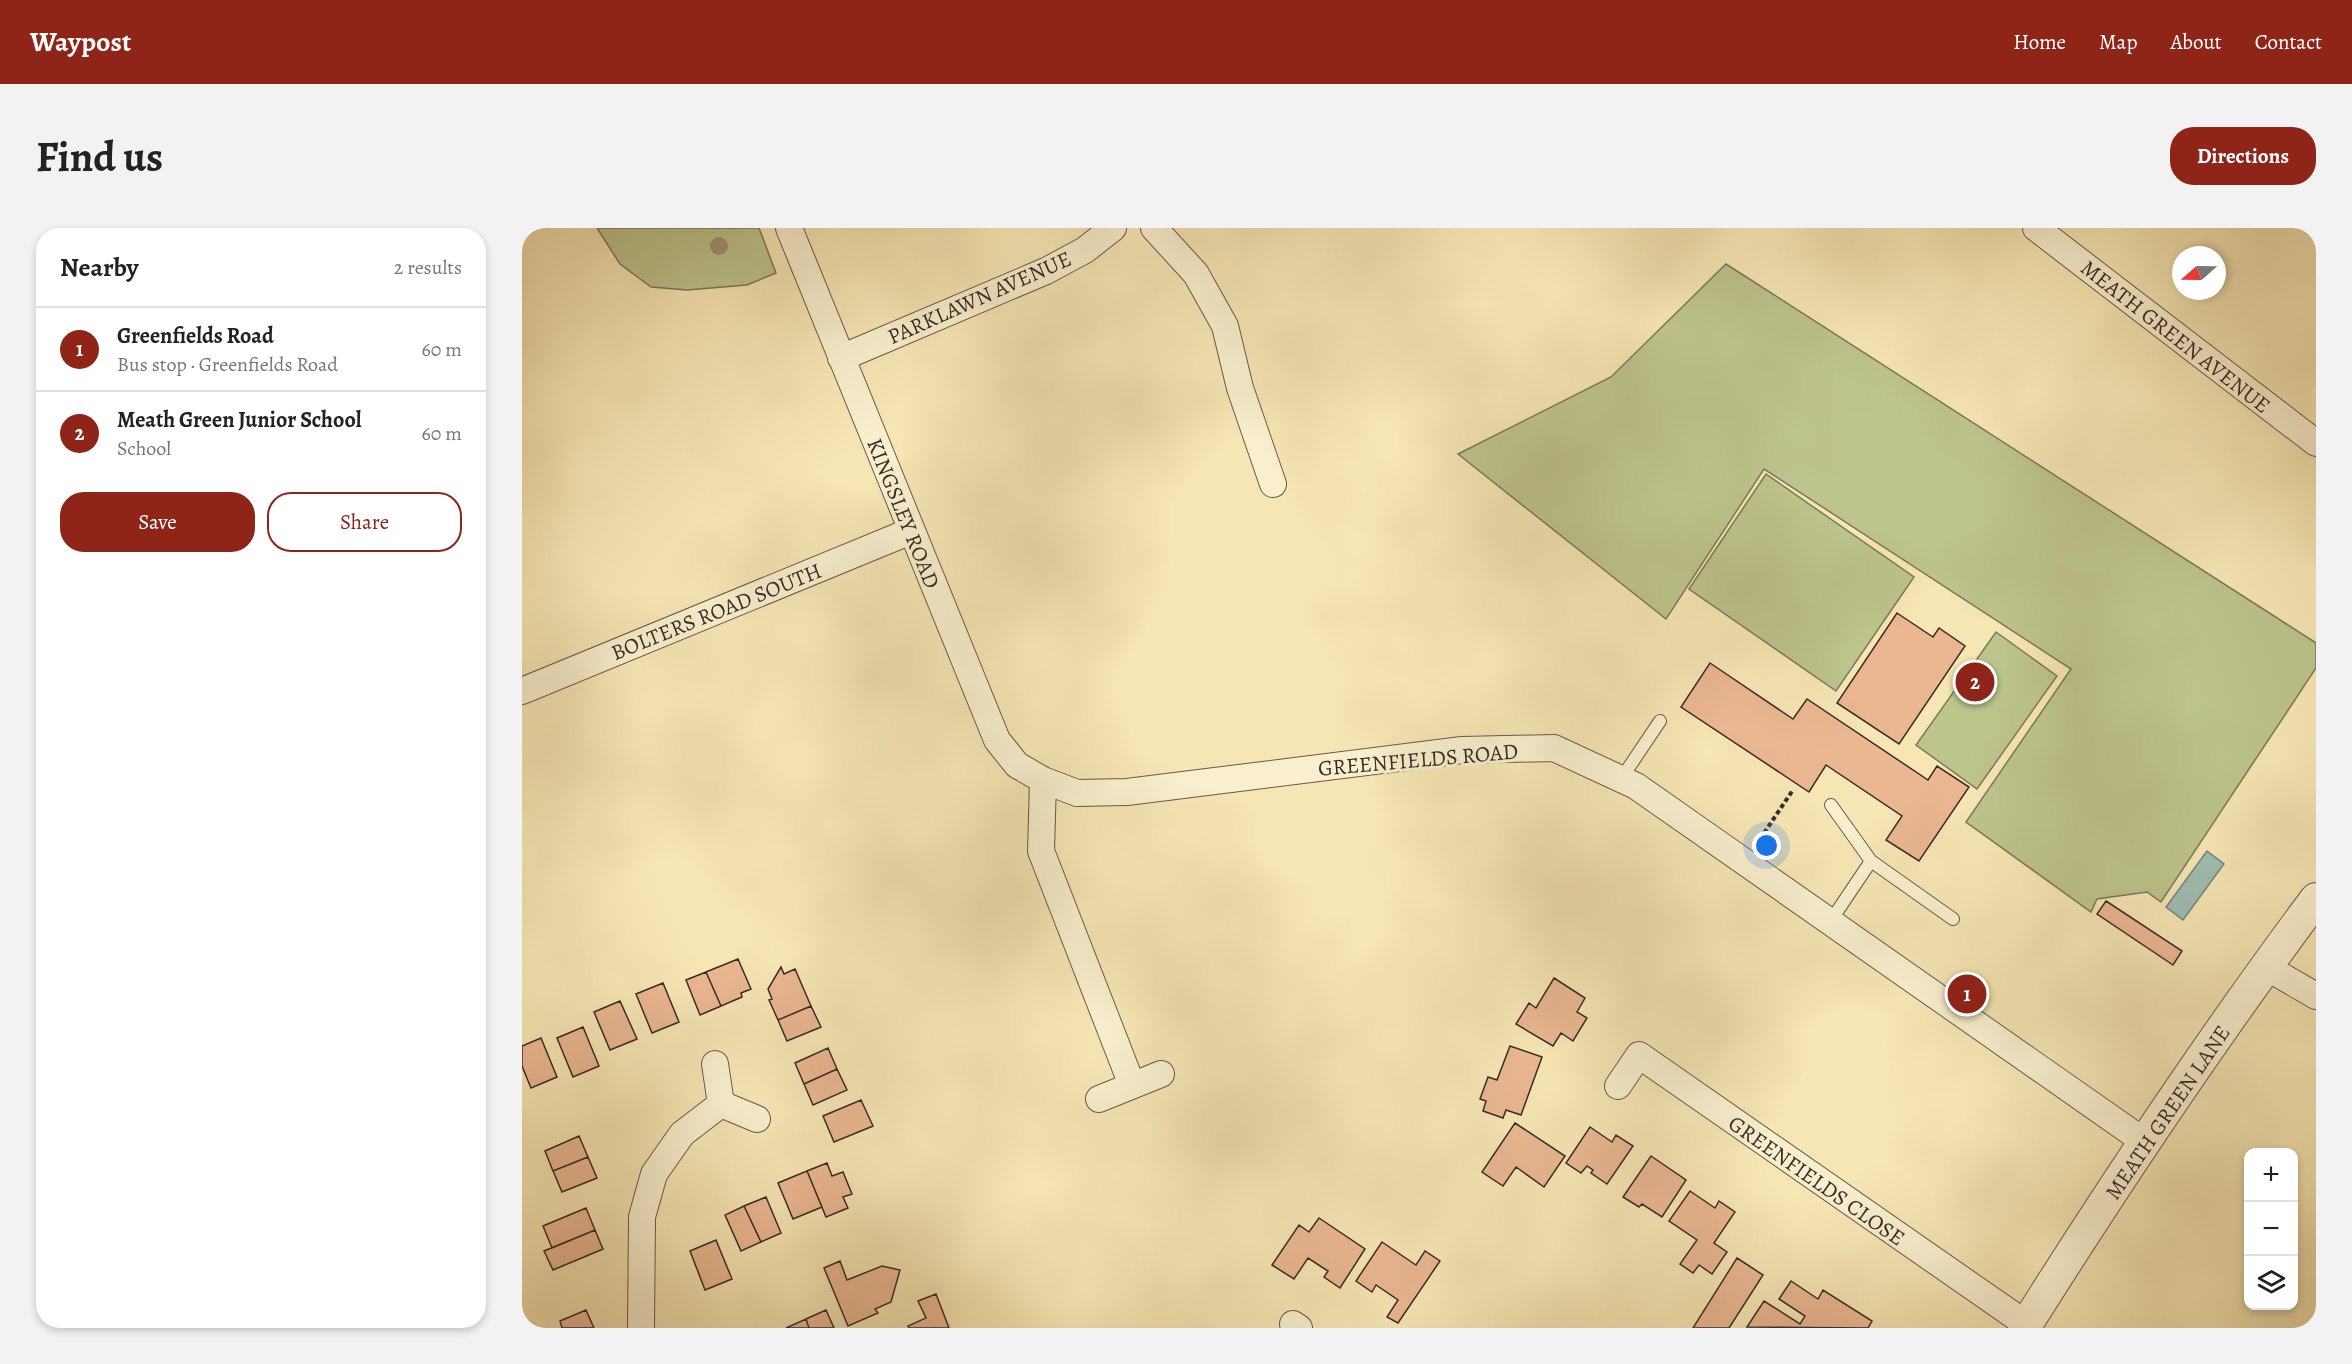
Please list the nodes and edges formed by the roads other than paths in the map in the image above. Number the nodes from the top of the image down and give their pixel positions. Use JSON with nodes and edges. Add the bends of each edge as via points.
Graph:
{"nodes":[{"id":1,"x":789,"y":228,"type":"edge"},
{"id":2,"x":1113,"y":228,"type":"edge"},
{"id":3,"x":1154,"y":228,"type":"edge"},
{"id":4,"x":2036,"y":228,"type":"edge"},
{"id":5,"x":841,"y":358,"type":"junction"},
{"id":6,"x":2316,"y":443,"type":"edge"},
{"id":7,"x":1273,"y":484,"type":"dead end"},
{"id":8,"x":911,"y":531,"type":"junction"},
{"id":9,"x":522,"y":691,"type":"edge"},
{"id":10,"x":1660,"y":721,"type":"dead end"},
{"id":11,"x":1621,"y":779,"type":"junction"},
{"id":12,"x":1043,"y":780,"type":"junction"},
{"id":13,"x":1831,"y":805,"type":"dead end"},
{"id":14,"x":1871,"y":861,"type":"junction"},
{"id":15,"x":2316,"y":899,"type":"edge"},
{"id":16,"x":1953,"y":920,"type":"dead end"},
{"id":17,"x":1830,"y":921,"type":"junction"},
{"id":18,"x":2266,"y":967,"type":"junction"},
{"id":19,"x":2316,"y":996,"type":"edge"},
{"id":20,"x":715,"y":1064,"type":"dead end"},
{"id":21,"x":1161,"y":1074,"type":"dead end"},
{"id":22,"x":1132,"y":1085,"type":"junction"},
{"id":23,"x":1618,"y":1086,"type":"dead end"},
{"id":24,"x":1099,"y":1099,"type":"dead end"},
{"id":25,"x":721,"y":1104,"type":"junction"},
{"id":26,"x":757,"y":1119,"type":"dead end"},
{"id":27,"x":2145,"y":1142,"type":"junction"},
{"id":28,"x":2025,"y":1326,"type":"edge"},
{"id":29,"x":641,"y":1328,"type":"edge"}],
"edges":[{"from":1,"to":5,"type":"street","name":"KINGSLEY ROAD"},
{"from":2,"to":5,"type":"street","name":"PARKLAWN AVENUE","via":[[1085,250],[1046,271]]},
{"from":3,"to":7,"type":"street","via":[[1196,274],[1225,326],[1240,388]]},
{"from":4,"to":6,"type":"street","name":"MEATH GREEN AVENUE"},
{"from":5,"to":8,"type":"street","name":"KINGSLEY ROAD"},
{"from":8,"to":9,"type":"street","name":"BOLTERS ROAD SOUTH"},
{"from":8,"to":12,"type":"street","name":"KINGSLEY ROAD","via":[[997,740],[1017,765]]},
{"from":10,"to":11,"type":"lane"},
{"from":11,"to":12,"type":"street","name":"GREENFIELDS ROAD","via":[[1554,748],[1462,750],[1127,792],[1077,793]]},
{"from":11,"to":17,"type":"street","name":"GREENFIELDS ROAD"},
{"from":12,"to":22,"type":"street","via":[[1041,851]]},
{"from":13,"to":14,"type":"lane"},
{"from":14,"to":16,"type":"lane"},
{"from":14,"to":17,"type":"lane"},
{"from":15,"to":18,"type":"street","name":"MEATH GREEN LANE"},
{"from":17,"to":27,"type":"street","name":"GREENFIELDS ROAD"},
{"from":18,"to":19,"type":"street"},
{"from":18,"to":27,"type":"street","name":"MEATH GREEN LANE"},
{"from":20,"to":25,"type":"street"},
{"from":21,"to":22,"type":"street"},
{"from":22,"to":24,"type":"street"},
{"from":23,"to":28,"type":"street","name":"GREENFIELDS CLOSE","via":[[1639,1055]]},
{"from":25,"to":26,"type":"street"},
{"from":25,"to":29,"type":"street","via":[[682,1134],[654,1174],[642,1217]]},
{"from":27,"to":28,"type":"street","name":"MEATH GREEN LANE"}]}
